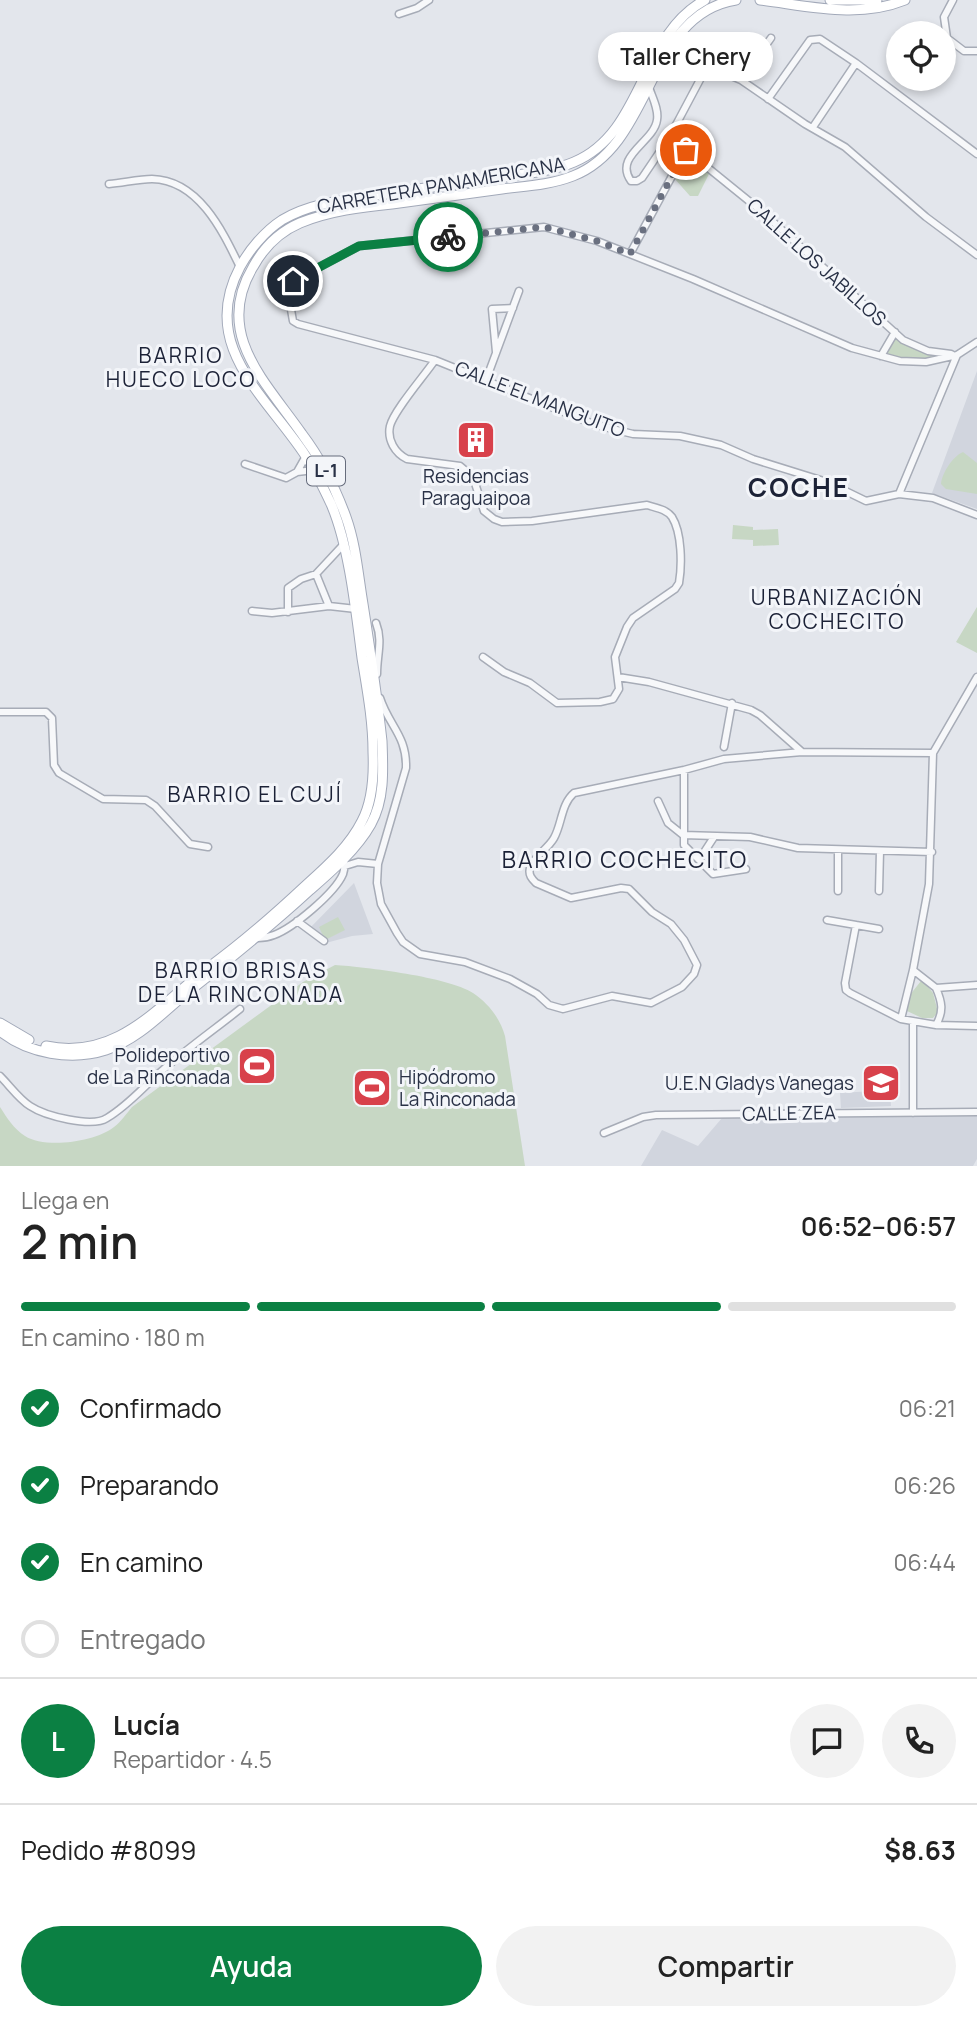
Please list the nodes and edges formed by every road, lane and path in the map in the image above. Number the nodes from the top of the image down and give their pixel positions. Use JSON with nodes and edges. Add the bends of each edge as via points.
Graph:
{"nodes":[{"id":1,"x":429,"y":0,"type":"edge"},
{"id":2,"x":705,"y":0,"type":"edge"},
{"id":3,"x":736,"y":0,"type":"edge"},
{"id":4,"x":760,"y":0,"type":"edge"},
{"id":5,"x":830,"y":0,"type":"edge"},
{"id":6,"x":877,"y":0,"type":"edge"},
{"id":7,"x":905,"y":0,"type":"edge"},
{"id":8,"x":953,"y":0,"type":"edge"},
{"id":9,"x":399,"y":14,"type":"dead end"},
{"id":10,"x":771,"y":38,"type":"dead end"},
{"id":11,"x":977,"y":51,"type":"edge"},
{"id":12,"x":856,"y":63,"type":"junction"},
{"id":13,"x":741,"y":80,"type":"junction"},
{"id":14,"x":649,"y":87,"type":"junction"},
{"id":15,"x":768,"y":99,"type":"junction"},
{"id":16,"x":813,"y":127,"type":"junction"},
{"id":17,"x":977,"y":154,"type":"edge"},
{"id":18,"x":109,"y":184,"type":"dead end"},
{"id":19,"x":630,"y":254,"type":"junction"},
{"id":20,"x":977,"y":256,"type":"edge"},
{"id":21,"x":240,"y":267,"type":"junction"},
{"id":22,"x":519,"y":291,"type":"dead end"},
{"id":23,"x":513,"y":309,"type":"junction"},
{"id":24,"x":895,"y":332,"type":"junction"},
{"id":25,"x":977,"y":342,"type":"edge"},
{"id":26,"x":496,"y":355,"type":"junction"},
{"id":27,"x":957,"y":355,"type":"junction"},
{"id":28,"x":881,"y":356,"type":"junction"},
{"id":29,"x":435,"y":360,"type":"junction"},
{"id":30,"x":486,"y":380,"type":"junction"},
{"id":31,"x":306,"y":456,"type":"junction"},
{"id":32,"x":245,"y":464,"type":"dead end"},
{"id":33,"x":314,"y":470,"type":"junction"},
{"id":34,"x":297,"y":472,"type":"junction"},
{"id":35,"x":900,"y":494,"type":"junction"},
{"id":36,"x":977,"y":515,"type":"edge"},
{"id":37,"x":343,"y":545,"type":"junction"},
{"id":38,"x":316,"y":574,"type":"junction"},
{"id":39,"x":329,"y":606,"type":"junction"},
{"id":40,"x":356,"y":609,"type":"junction"},
{"id":41,"x":252,"y":611,"type":"dead end"},
{"id":42,"x":288,"y":612,"type":"junction"},
{"id":43,"x":376,"y":623,"type":"dead end"},
{"id":44,"x":373,"y":655,"type":"junction"},
{"id":45,"x":483,"y":657,"type":"dead end"},
{"id":46,"x":618,"y":677,"type":"junction"},
{"id":47,"x":977,"y":677,"type":"edge"},
{"id":48,"x":732,"y":703,"type":"junction"},
{"id":49,"x":0,"y":712,"type":"edge"},
{"id":50,"x":724,"y":747,"type":"dead end"},
{"id":51,"x":802,"y":752,"type":"junction"},
{"id":52,"x":933,"y":753,"type":"junction"},
{"id":53,"x":684,"y":770,"type":"junction"},
{"id":54,"x":658,"y":801,"type":"dead end"},
{"id":55,"x":683,"y":835,"type":"junction"},
{"id":56,"x":714,"y":837,"type":"junction"},
{"id":57,"x":208,"y":847,"type":"dead end"},
{"id":58,"x":838,"y":850,"type":"junction"},
{"id":59,"x":880,"y":851,"type":"junction"},
{"id":60,"x":932,"y":852,"type":"junction"},
{"id":61,"x":699,"y":860,"type":"junction"},
{"id":62,"x":344,"y":862,"type":"junction"},
{"id":63,"x":378,"y":864,"type":"junction"},
{"id":64,"x":746,"y":869,"type":"dead end"},
{"id":65,"x":838,"y":891,"type":"dead end"},
{"id":66,"x":879,"y":891,"type":"dead end"},
{"id":67,"x":827,"y":920,"type":"dead end"},
{"id":68,"x":297,"y":921,"type":"junction"},
{"id":69,"x":856,"y":925,"type":"junction"},
{"id":70,"x":879,"y":929,"type":"dead end"},
{"id":71,"x":258,"y":939,"type":"junction"},
{"id":72,"x":324,"y":941,"type":"dead end"},
{"id":73,"x":913,"y":970,"type":"junction"},
{"id":74,"x":977,"y":985,"type":"edge"},
{"id":75,"x":936,"y":988,"type":"junction"},
{"id":76,"x":240,"y":1009,"type":"dead end"},
{"id":77,"x":901,"y":1019,"type":"junction"},
{"id":78,"x":913,"y":1021,"type":"junction"},
{"id":79,"x":0,"y":1023,"type":"edge"},
{"id":80,"x":936,"y":1025,"type":"junction"},
{"id":81,"x":977,"y":1026,"type":"edge"},
{"id":82,"x":0,"y":1031,"type":"edge"},
{"id":83,"x":0,"y":1076,"type":"edge"},
{"id":84,"x":977,"y":1112,"type":"edge"},
{"id":85,"x":913,"y":1113,"type":"junction"},
{"id":86,"x":604,"y":1133,"type":"dead end"}],
"edges":[{"from":1,"to":9,"type":"street"},
{"from":2,"to":21,"type":"main road","name":"CARRETERA PANAMERICANA","number":"L-1","via":[[673,25],[614,130],[580,159],[530,173],[307,208],[268,232]]},
{"from":3,"to":14,"type":"main road","name":"CARRETERA PANAMERICANA","number":"L-1","via":[[712,7],[687,26]]},
{"from":4,"to":7,"type":"main road","via":[[853,11]]},
{"from":5,"to":6,"type":"main road"},
{"from":8,"to":11,"type":"street","via":[[944,17],[947,38],[964,51]]},
{"from":10,"to":13,"type":"street"},
{"from":12,"to":15,"type":"street","via":[[826,41],[810,40]]},
{"from":12,"to":16,"type":"street"},
{"from":12,"to":17,"type":"street"},
{"from":13,"to":14,"type":"street","via":[[715,69],[703,74],[669,138],[642,178],[631,181],[626,166],[657,123]]},
{"from":13,"to":15,"type":"street"},
{"from":14,"to":44,"type":"main road","name":"CARRETERA PANAMERICANA","number":"L-1","via":[[628,129],[603,158],[580,173],[548,183],[369,207],[303,221],[269,244],[249,273],[238,311],[244,347],[261,380],[308,441],[334,486],[351,531]]},
{"from":15,"to":16,"type":"street"},
{"from":16,"to":20,"type":"street","via":[[845,147]]},
{"from":18,"to":21,"type":"street","via":[[153,179],[179,186],[206,208]]},
{"from":19,"to":24,"type":"street","name":"CALLE LOS JABILLOS","via":[[686,150],[760,209]]},
{"from":19,"to":28,"type":"street","via":[[852,348]]},
{"from":19,"to":29,"type":"street","name":"CALLE EL MANGUITO","via":[[544,227],[359,246],[287,287],[293,321],[298,324]]},
{"from":21,"to":31,"type":"main road","name":"CARRETERA PANAMERICANA","number":"L-1","via":[[228,310],[236,356],[254,390]]},
{"from":22,"to":23,"type":"street"},
{"from":23,"to":26,"type":"street"},
{"from":23,"to":26,"type":"street","via":[[491,312]]},
{"from":24,"to":27,"type":"street","name":"CALLE LOS JABILLOS","via":[[928,351]]},
{"from":24,"to":28,"type":"street"},
{"from":25,"to":27,"type":"street"},
{"from":26,"to":30,"type":"street"},
{"from":27,"to":28,"type":"street","via":[[926,362]]},
{"from":27,"to":35,"type":"street"},
{"from":29,"to":30,"type":"street","name":"CALLE EL MANGUITO"},
{"from":29,"to":46,"type":"street","via":[[390,426],[391,442],[399,456],[460,466],[473,477],[484,511],[511,523],[647,505],[663,509],[671,517],[677,532],[678,583],[627,627],[615,657]]},
{"from":30,"to":35,"type":"street","name":"CALLE EL MANGUITO","via":[[596,425],[633,435],[680,436],[721,445],[866,500]]},
{"from":31,"to":33,"type":"main road","name":"CARRETERA PANAMERICANA","number":"L-1"},
{"from":31,"to":34,"type":"street"},
{"from":32,"to":34,"type":"street","via":[[286,478]]},
{"from":33,"to":34,"type":"street"},
{"from":33,"to":37,"type":"main road","name":"CARRETERA PANAMERICANA","number":"L-1"},
{"from":35,"to":36,"type":"street","name":"CALLE EL MANGUITO","via":[[933,498]]},
{"from":37,"to":38,"type":"street"},
{"from":37,"to":40,"type":"main road","name":"CARRETERA PANAMERICANA","number":"L-1"},
{"from":38,"to":39,"type":"street"},
{"from":38,"to":42,"type":"street","via":[[288,588]]},
{"from":39,"to":40,"type":"street"},
{"from":39,"to":42,"type":"street"},
{"from":40,"to":79,"type":"main road","name":"CARRETERA PANAMERICANA","number":"L-1","via":[[373,773],[364,818],[342,851],[251,935],[115,1040],[51,1047],[21,1037]]},
{"from":41,"to":42,"type":"street"},
{"from":43,"to":44,"type":"street","via":[[381,636]]},
{"from":44,"to":62,"type":"main road","name":"CARRETERA PANAMERICANA","number":"L-1","via":[[382,741],[381,794],[372,823]]},
{"from":44,"to":63,"type":"street","via":[[380,696],[407,753]]},
{"from":45,"to":46,"type":"street","via":[[563,704],[611,701],[618,693]]},
{"from":46,"to":48,"type":"street"},
{"from":47,"to":52,"type":"street"},
{"from":48,"to":50,"type":"street"},
{"from":48,"to":51,"type":"street","via":[[761,715]]},
{"from":49,"to":57,"type":"street","via":[[46,712],[52,718],[54,765],[59,773],[103,799],[146,800],[190,844]]},
{"from":51,"to":52,"type":"street"},
{"from":51,"to":53,"type":"street","via":[[724,759]]},
{"from":52,"to":60,"type":"street"},
{"from":53,"to":55,"type":"street"},
{"from":53,"to":63,"type":"street","via":[[574,793],[566,802],[552,843],[530,869],[536,883],[571,898],[629,889],[671,924],[684,940],[696,970],[682,987],[651,1003],[612,996],[555,1008],[510,979],[465,962],[419,954],[403,942],[382,904]]},
{"from":54,"to":55,"type":"street","via":[[668,823]]},
{"from":55,"to":56,"type":"street"},
{"from":55,"to":61,"type":"street","via":[[687,850]]},
{"from":56,"to":58,"type":"street","via":[[750,836],[798,848]]},
{"from":56,"to":61,"type":"street"},
{"from":58,"to":59,"type":"street"},
{"from":58,"to":65,"type":"street"},
{"from":59,"to":60,"type":"street"},
{"from":59,"to":66,"type":"street"},
{"from":60,"to":73,"type":"street"},
{"from":61,"to":64,"type":"street","via":[[715,874]]},
{"from":62,"to":63,"type":"street"},
{"from":62,"to":68,"type":"street","via":[[343,874],[333,889]]},
{"from":62,"to":71,"type":"main road","name":"CARRETERA PANAMERICANA","number":"L-1"},
{"from":67,"to":69,"type":"street"},
{"from":68,"to":71,"type":"street","via":[[274,936]]},
{"from":68,"to":72,"type":"street"},
{"from":69,"to":70,"type":"street"},
{"from":69,"to":77,"type":"street","via":[[846,990]]},
{"from":71,"to":82,"type":"main road","name":"CARRETERA PANAMERICANA","number":"L-1","via":[[144,1030],[103,1051],[49,1053]]},
{"from":73,"to":75,"type":"street"},
{"from":73,"to":77,"type":"street"},
{"from":74,"to":75,"type":"street"},
{"from":75,"to":80,"type":"street","via":[[942,1000]]},
{"from":76,"to":83,"type":"street","via":[[96,1123],[41,1112]]},
{"from":77,"to":78,"type":"street"},
{"from":78,"to":80,"type":"street"},
{"from":78,"to":85,"type":"street"},
{"from":80,"to":81,"type":"street"},
{"from":84,"to":85,"type":"street","name":"CALLE ZEA"},
{"from":85,"to":86,"type":"street","name":"CALLE ZEA","via":[[656,1115]]}]}
